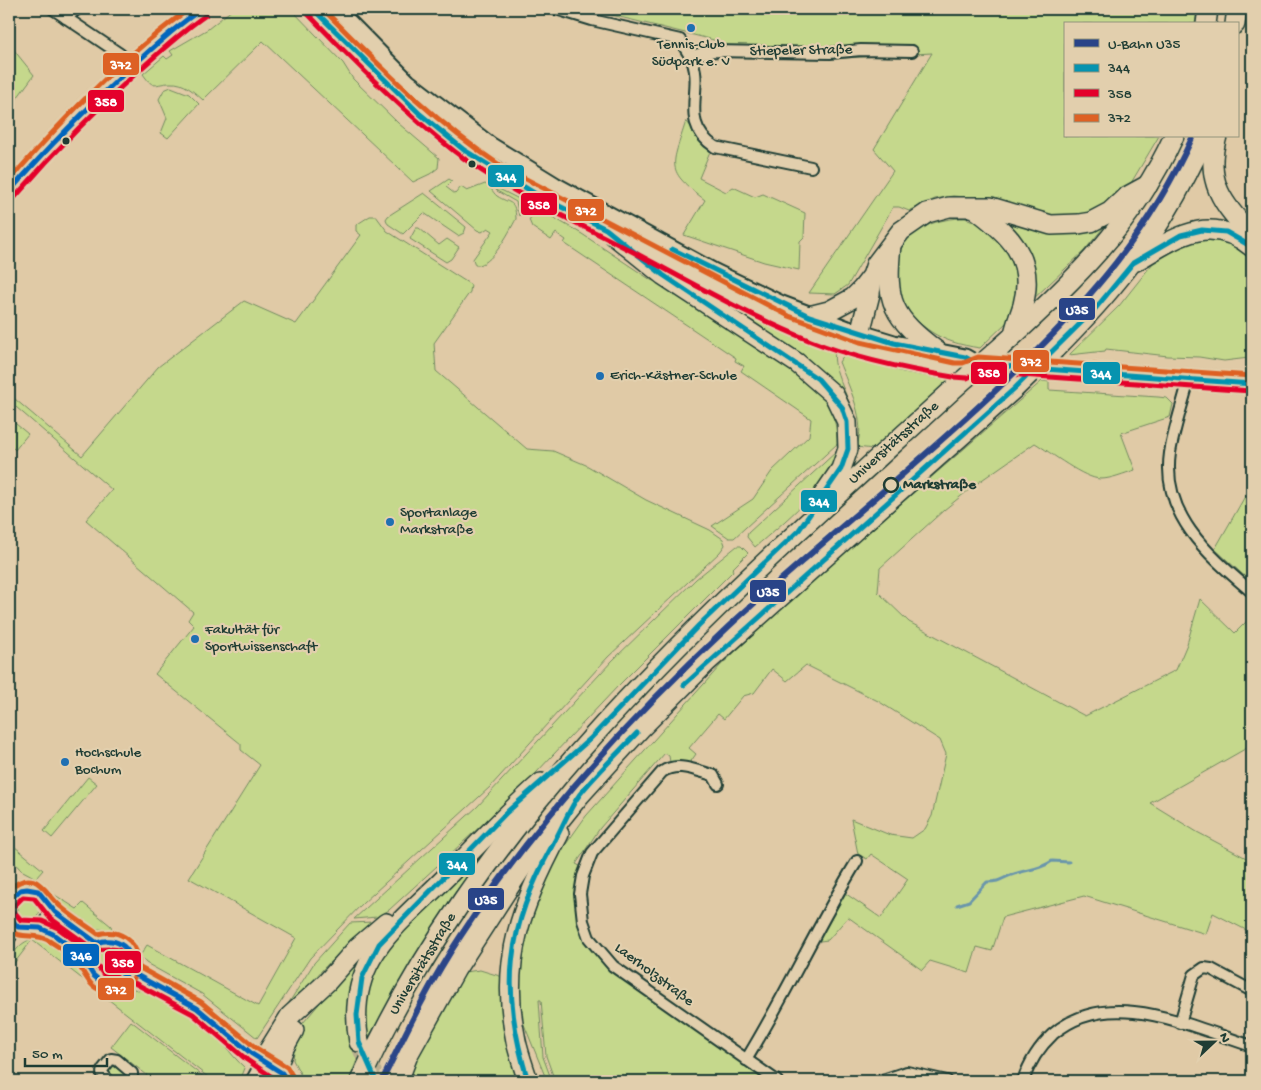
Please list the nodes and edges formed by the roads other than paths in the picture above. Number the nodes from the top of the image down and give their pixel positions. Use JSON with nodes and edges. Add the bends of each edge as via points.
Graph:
{"nodes":[{"id":1,"x":54,"y":9,"type":"edge"},
{"id":2,"x":77,"y":9,"type":"edge"},
{"id":3,"x":313,"y":9,"type":"edge"},
{"id":4,"x":336,"y":9,"type":"edge"},
{"id":5,"x":556,"y":9,"type":"edge"},
{"id":6,"x":1208,"y":9,"type":"edge"},
{"id":7,"x":1237,"y":9,"type":"edge"},
{"id":8,"x":198,"y":11,"type":"edge"},
{"id":9,"x":66,"y":18,"type":"junction"},
{"id":10,"x":1206,"y":22,"type":"edge"},
{"id":11,"x":1234,"y":22,"type":"edge"},
{"id":12,"x":912,"y":51,"type":"dead end"},
{"id":13,"x":690,"y":56,"type":"junction"},
{"id":14,"x":132,"y":67,"type":"junction"},
{"id":15,"x":1173,"y":138,"type":"edge"},
{"id":16,"x":1204,"y":138,"type":"edge"},
{"id":17,"x":1217,"y":138,"type":"edge"},
{"id":18,"x":811,"y":168,"type":"dead end"},
{"id":19,"x":1148,"y":185,"type":"junction"},
{"id":20,"x":9,"y":192,"type":"edge"},
{"id":21,"x":974,"y":208,"type":"junction"},
{"id":22,"x":606,"y":229,"type":"junction"},
{"id":23,"x":1252,"y":235,"type":"edge"},
{"id":24,"x":892,"y":245,"type":"junction"},
{"id":25,"x":1252,"y":247,"type":"edge"},
{"id":26,"x":1133,"y":263,"type":"junction"},
{"id":27,"x":872,"y":276,"type":"junction"},
{"id":28,"x":809,"y":316,"type":"junction"},
{"id":29,"x":860,"y":333,"type":"junction"},
{"id":30,"x":1008,"y":341,"type":"junction"},
{"id":31,"x":938,"y":352,"type":"junction"},
{"id":32,"x":874,"y":353,"type":"junction"},
{"id":33,"x":977,"y":364,"type":"junction"},
{"id":34,"x":1190,"y":379,"type":"junction"},
{"id":35,"x":1252,"y":384,"type":"edge"},
{"id":36,"x":799,"y":530,"type":"junction"},
{"id":37,"x":1252,"y":592,"type":"edge"},
{"id":38,"x":590,"y":739,"type":"junction"},
{"id":39,"x":718,"y":784,"type":"dead end"},
{"id":40,"x":580,"y":795,"type":"junction"},
{"id":41,"x":857,"y":861,"type":"dead end"},
{"id":42,"x":10,"y":898,"type":"edge"},
{"id":43,"x":48,"y":906,"type":"junction"},
{"id":44,"x":413,"y":908,"type":"junction"},
{"id":45,"x":9,"y":917,"type":"edge"},
{"id":46,"x":17,"y":927,"type":"junction"},
{"id":47,"x":37,"y":927,"type":"junction"},
{"id":48,"x":9,"y":939,"type":"edge"},
{"id":49,"x":97,"y":943,"type":"junction"},
{"id":50,"x":87,"y":962,"type":"junction"},
{"id":51,"x":129,"y":971,"type":"junction"},
{"id":52,"x":1252,"y":991,"type":"edge"},
{"id":53,"x":1180,"y":1023,"type":"junction"},
{"id":54,"x":359,"y":1042,"type":"tunnel mouth"},
{"id":55,"x":1252,"y":1046,"type":"edge"},
{"id":56,"x":746,"y":1060,"type":"junction"},
{"id":57,"x":275,"y":1073,"type":"edge"},
{"id":58,"x":109,"y":1081,"type":"edge"},
{"id":59,"x":132,"y":1081,"type":"edge"},
{"id":60,"x":252,"y":1081,"type":"edge"},
{"id":61,"x":360,"y":1081,"type":"edge"},
{"id":62,"x":398,"y":1081,"type":"edge"},
{"id":63,"x":528,"y":1081,"type":"edge"},
{"id":64,"x":777,"y":1081,"type":"edge"},
{"id":65,"x":880,"y":1081,"type":"edge"},
{"id":66,"x":947,"y":1081,"type":"edge"},
{"id":67,"x":1023,"y":1081,"type":"edge"}],
"edges":[{"from":1,"to":9,"type":"street"},
{"from":2,"to":9,"type":"street"},
{"from":3,"to":22,"type":"main road","via":[[420,114],[459,146],[539,196]]},
{"from":4,"to":28,"type":"main road","via":[[408,82],[490,145],[706,267]]},
{"from":5,"to":13,"type":"street","via":[[680,40]]},
{"from":6,"to":10,"type":"highway"},
{"from":7,"to":11,"type":"highway"},
{"from":8,"to":14,"type":"main road"},
{"from":9,"to":14,"type":"street","via":[[120,54]]},
{"from":12,"to":13,"type":"street","name":"Stiepeler Straße","via":[[714,51]]},
{"from":13,"to":18,"type":"street","via":[[696,68],[694,121],[704,140],[715,147]]},
{"from":14,"to":20,"type":"main road","via":[[49,145]]},
{"from":15,"to":19,"type":"highway","name":"Universitätsstraße"},
{"from":16,"to":26,"type":"highway","name":"Universitätsstraße","via":[[1174,201]]},
{"from":17,"to":23,"type":"highway","via":[[1213,164],[1217,190],[1231,213]]},
{"from":19,"to":21,"type":"highway","via":[[1101,216],[1079,224],[1051,225],[992,208]]},
{"from":19,"to":30,"type":"highway","name":"Universitätsstraße","via":[[1118,231],[1079,274]]},
{"from":21,"to":24,"type":"highway","via":[[949,207],[927,213],[904,228]]},
{"from":21,"to":30,"type":"highway","via":[[1008,236],[1025,268],[1025,293]]},
{"from":22,"to":32,"type":"main road","via":[[761,311]]},
{"from":22,"to":36,"type":"highway","via":[[663,275],[797,363],[834,395],[847,422],[846,456],[841,469]]},
{"from":24,"to":27,"type":"highway","via":[[876,264]]},
{"from":24,"to":31,"type":"highway","via":[[889,287],[895,310],[907,326]]},
{"from":25,"to":26,"type":"highway","via":[[1226,232],[1202,230],[1181,235]]},
{"from":26,"to":40,"type":"highway","name":"Universitätsstraße","bridge":true,"via":[[1095,309],[1015,388],[706,663],[640,728]]},
{"from":27,"to":28,"type":"highway","via":[[847,302]]},
{"from":27,"to":29,"type":"highway"},
{"from":28,"to":29,"type":"main road"},
{"from":29,"to":31,"type":"main road"},
{"from":29,"to":32,"type":"highway"},
{"from":30,"to":36,"type":"highway","name":"Universitätsstraße","bridge":true},
{"from":31,"to":33,"type":"main road","via":[[965,357]]},
{"from":32,"to":33,"type":"main road","via":[[954,370],[965,371]]},
{"from":33,"to":34,"type":"main road"},
{"from":34,"to":35,"type":"main road"},
{"from":34,"to":37,"type":"street","via":[[1170,454],[1170,483],[1184,523],[1195,539]]},
{"from":36,"to":38,"type":"highway","name":"Universitätsstraße","via":[[687,637]]},
{"from":38,"to":44,"type":"highway","via":[[508,812]]},
{"from":38,"to":61,"type":"highway","name":"Universitätsstraße","via":[[469,888],[410,982]]},
{"from":39,"to":56,"type":"street","name":"Laerholzstraße","via":[[712,775],[683,767],[662,772],[592,853],[583,876],[580,907],[589,938],[613,966]]},
{"from":40,"to":62,"type":"highway","name":"Universitätsstraße","via":[[522,867],[456,969],[408,1055]]},
{"from":40,"to":63,"type":"highway","via":[[535,878],[514,942],[512,1009],[516,1040]]},
{"from":41,"to":56,"type":"street"},
{"from":42,"to":43,"type":"street","via":[[29,888],[42,894]]},
{"from":43,"to":47,"type":"street","via":[[46,918]]},
{"from":43,"to":49,"type":"street"},
{"from":44,"to":54,"type":"highway","via":[[379,944],[362,978],[357,1015]]},
{"from":44,"to":57,"type":"highway","via":[[377,930],[290,1016]]},
{"from":45,"to":46,"type":"street"},
{"from":46,"to":47,"type":"street","via":[[25,930]]},
{"from":46,"to":48,"type":"street"},
{"from":47,"to":50,"type":"street","via":[[50,932]]},
{"from":49,"to":50,"type":"street"},
{"from":49,"to":51,"type":"street","via":[[111,939],[124,945],[131,957]]},
{"from":50,"to":51,"type":"street","via":[[92,976],[105,983],[119,981]]},
{"from":51,"to":57,"type":"street","via":[[189,1002]]},
{"from":52,"to":53,"type":"street","via":[[1204,968],[1194,975]]},
{"from":53,"to":55,"type":"street"},
{"from":53,"to":67,"type":"street","via":[[1127,1010],[1085,1016],[1060,1028],[1045,1042],[1037,1051]]},
{"from":56,"to":64,"type":"street","name":"Laerholzstraße"},
{"from":57,"to":60,"type":"street"},
{"from":58,"to":59,"type":"street","via":[[102,1069],[111,1059],[132,1073]]},
{"from":65,"to":66,"type":"street","via":[[907,1072]]}]}
